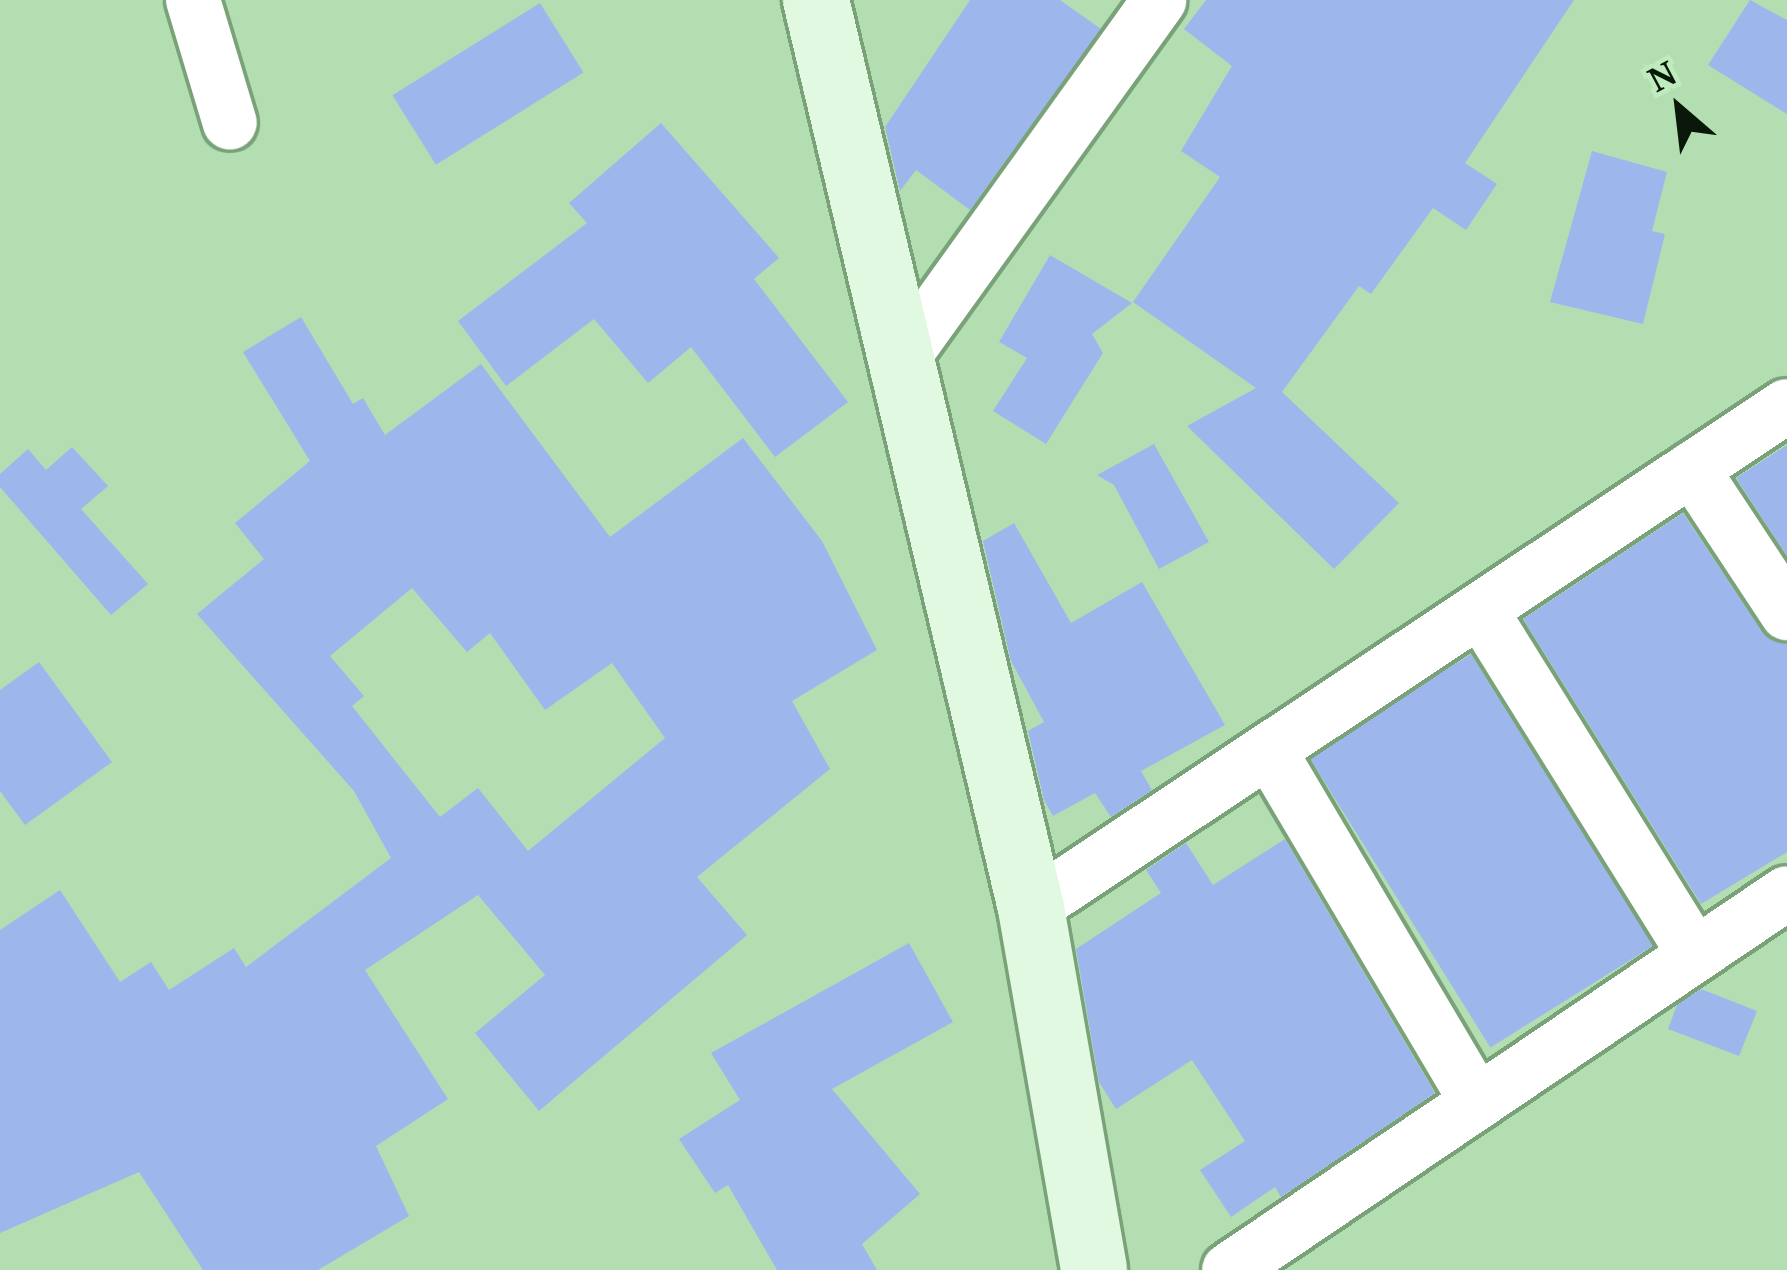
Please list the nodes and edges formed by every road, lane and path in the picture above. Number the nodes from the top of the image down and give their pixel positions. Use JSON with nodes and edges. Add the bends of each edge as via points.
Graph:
{"nodes":[{"id":1,"x":193,"y":0,"type":"edge"},
{"id":2,"x":816,"y":0,"type":"edge"},
{"id":3,"x":1160,"y":0,"type":"edge"},
{"id":4,"x":230,"y":123,"type":"dead end"},
{"id":5,"x":898,"y":364,"type":"junction"},
{"id":6,"x":1787,"y":406,"type":"edge"},
{"id":7,"x":1692,"y":469,"type":"junction"},
{"id":8,"x":1481,"y":611,"type":"junction"},
{"id":9,"x":1787,"y":613,"type":"edge"},
{"id":10,"x":1270,"y":752,"type":"junction"},
{"id":11,"x":1787,"y":893,"type":"edge"},
{"id":12,"x":1031,"y":908,"type":"junction"},
{"id":13,"x":1695,"y":956,"type":"junction"},
{"id":14,"x":1477,"y":1102,"type":"junction"},
{"id":15,"x":1094,"y":1270,"type":"edge"},
{"id":16,"x":1229,"y":1270,"type":"edge"}],
"edges":[{"from":1,"to":4,"type":"street"},
{"from":2,"to":5,"type":"street"},
{"from":3,"to":5,"type":"street"},
{"from":5,"to":12,"type":"street"},
{"from":6,"to":7,"type":"street"},
{"from":7,"to":8,"type":"street"},
{"from":7,"to":9,"type":"street"},
{"from":8,"to":10,"type":"street"},
{"from":8,"to":13,"type":"street"},
{"from":10,"to":12,"type":"street"},
{"from":10,"to":14,"type":"street"},
{"from":11,"to":13,"type":"street"},
{"from":12,"to":15,"type":"street"},
{"from":13,"to":14,"type":"street"},
{"from":14,"to":16,"type":"street"}]}
